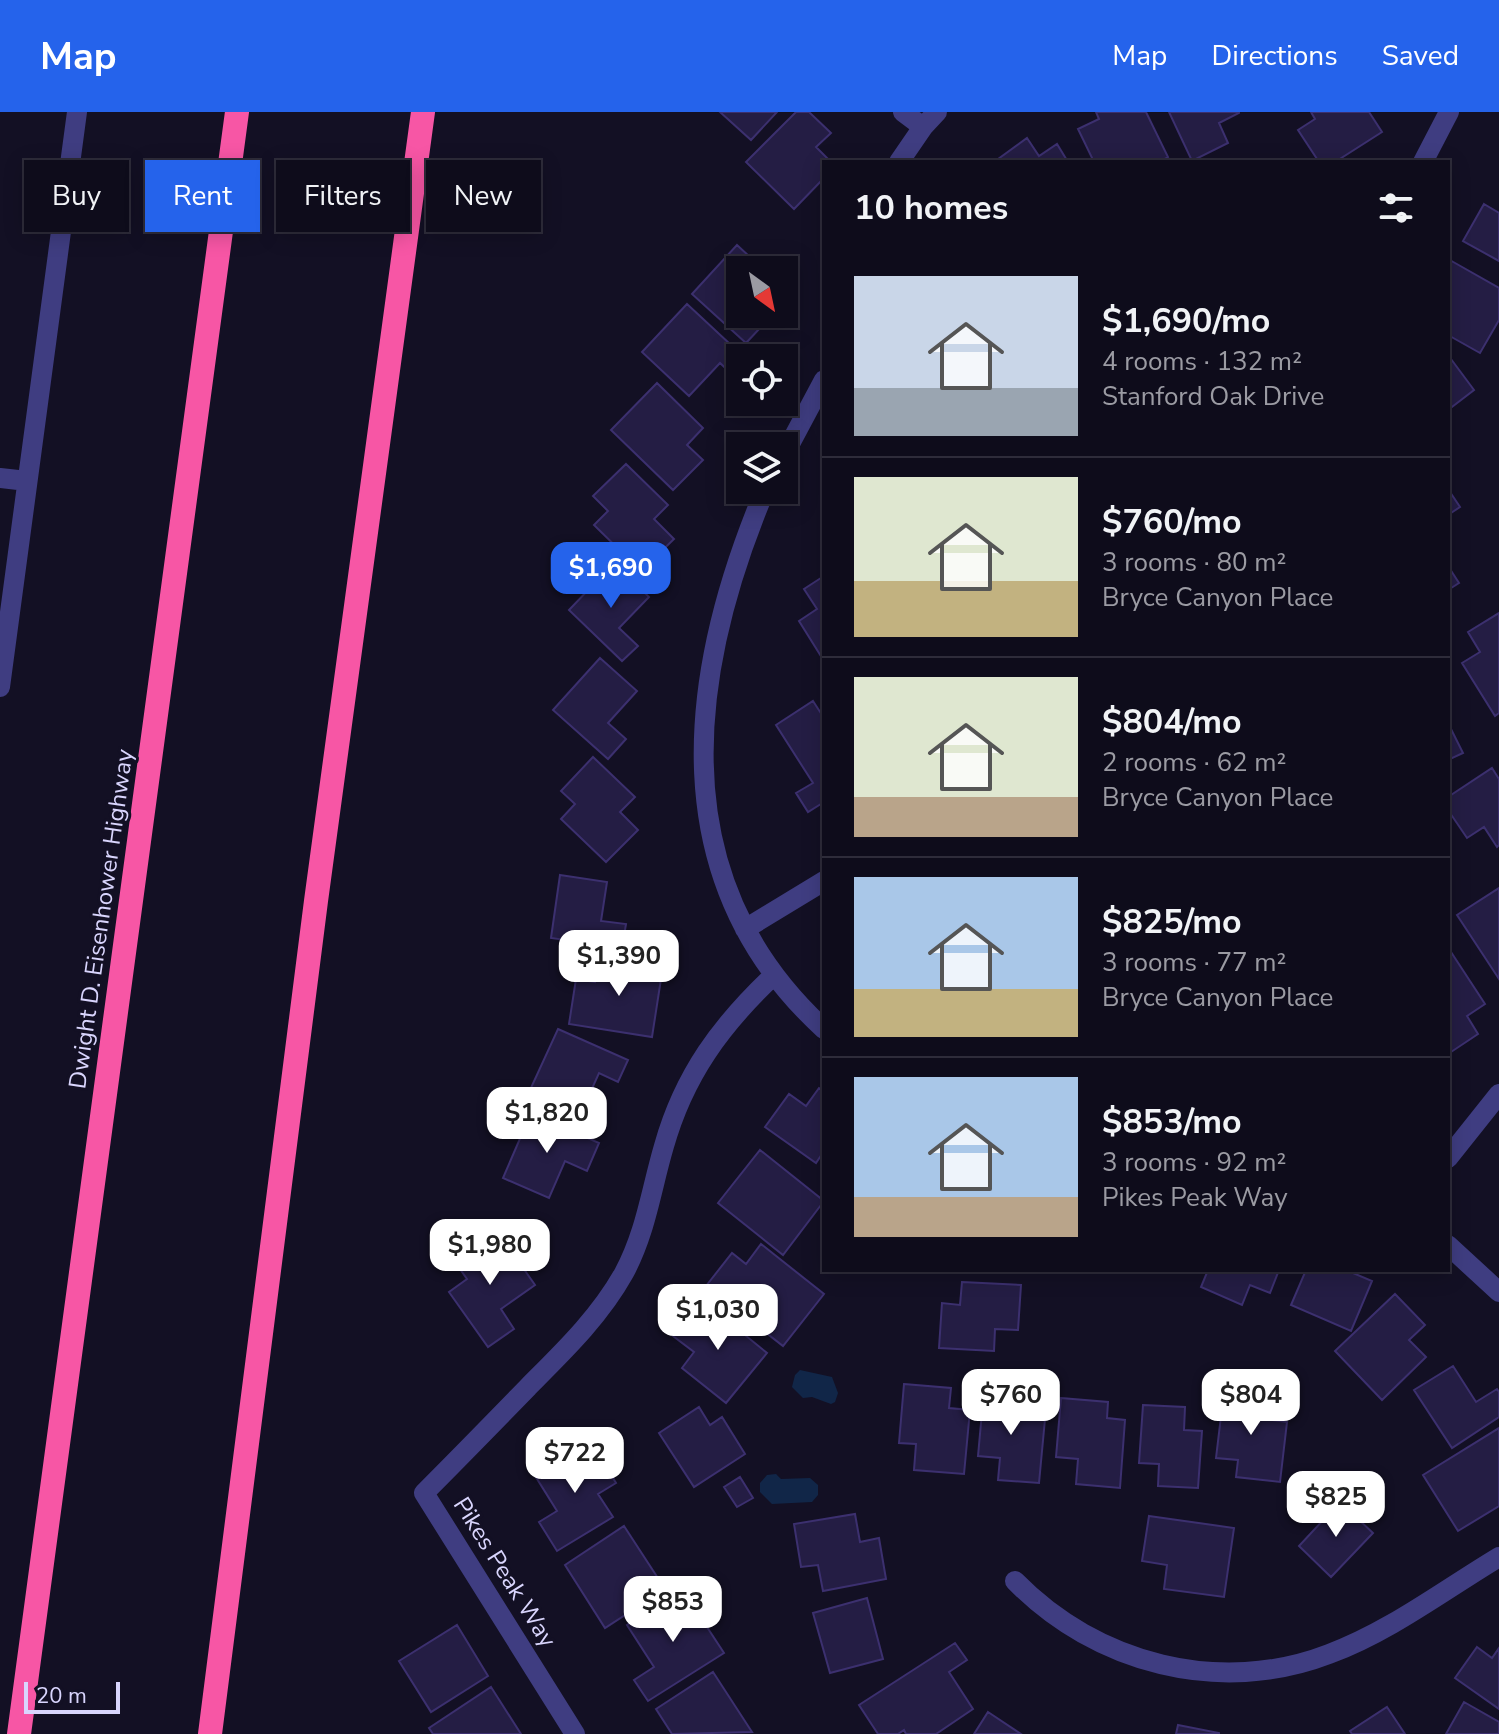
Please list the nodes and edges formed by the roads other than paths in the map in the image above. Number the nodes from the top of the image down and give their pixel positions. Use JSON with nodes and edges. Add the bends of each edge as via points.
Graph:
{"nodes":[{"id":1,"x":77,"y":112,"type":"edge"},
{"id":2,"x":237,"y":112,"type":"edge"},
{"id":3,"x":423,"y":112,"type":"edge"},
{"id":4,"x":903,"y":112,"type":"edge"},
{"id":5,"x":1449,"y":112,"type":"edge"},
{"id":6,"x":930,"y":120,"type":"edge"},
{"id":7,"x":900,"y":160,"type":"edge"},
{"id":8,"x":1424,"y":160,"type":"edge"},
{"id":9,"x":822,"y":384,"type":"edge"},
{"id":10,"x":796,"y":432,"type":"edge"},
{"id":11,"x":0,"y":478,"type":"edge"},
{"id":12,"x":27,"y":481,"type":"junction"},
{"id":13,"x":759,"y":504,"type":"edge"},
{"id":14,"x":0,"y":687,"type":"edge"},
{"id":15,"x":822,"y":882,"type":"edge"},
{"id":16,"x":745,"y":929,"type":"junction"},
{"id":17,"x":774,"y":975,"type":"junction"},
{"id":18,"x":822,"y":1027,"type":"edge"},
{"id":19,"x":1499,"y":1094,"type":"edge"},
{"id":20,"x":1450,"y":1155,"type":"edge"},
{"id":21,"x":1450,"y":1247,"type":"edge"},
{"id":22,"x":1499,"y":1292,"type":"edge"},
{"id":23,"x":1499,"y":1557,"type":"edge"},
{"id":24,"x":1015,"y":1581,"type":"dead end"},
{"id":25,"x":19,"y":1734,"type":"edge"},
{"id":26,"x":210,"y":1734,"type":"edge"},
{"id":27,"x":575,"y":1734,"type":"edge"}],
"edges":[{"from":1,"to":12,"type":"street"},
{"from":2,"to":25,"type":"highway","name":"Dwight D. Eisenhower Highway"},
{"from":3,"to":26,"type":"highway"},
{"from":4,"to":6,"type":"street"},
{"from":5,"to":8,"type":"street"},
{"from":6,"to":7,"type":"street"},
{"from":9,"to":10,"type":"street"},
{"from":11,"to":12,"type":"street"},
{"from":12,"to":14,"type":"street"},
{"from":13,"to":16,"type":"street","via":[[721,615],[703,734],[715,850]]},
{"from":15,"to":16,"type":"street"},
{"from":16,"to":17,"type":"street"},
{"from":17,"to":18,"type":"street"},
{"from":17,"to":27,"type":"street","name":"Pikes Peak Way","via":[[711,1044],[688,1084],[669,1128],[635,1250],[594,1319],[424,1493]]},
{"from":19,"to":20,"type":"street"},
{"from":21,"to":22,"type":"street"},
{"from":23,"to":24,"type":"street","via":[[1332,1653],[1308,1662],[1233,1673],[1157,1665],[1109,1648],[1068,1626]]}]}
